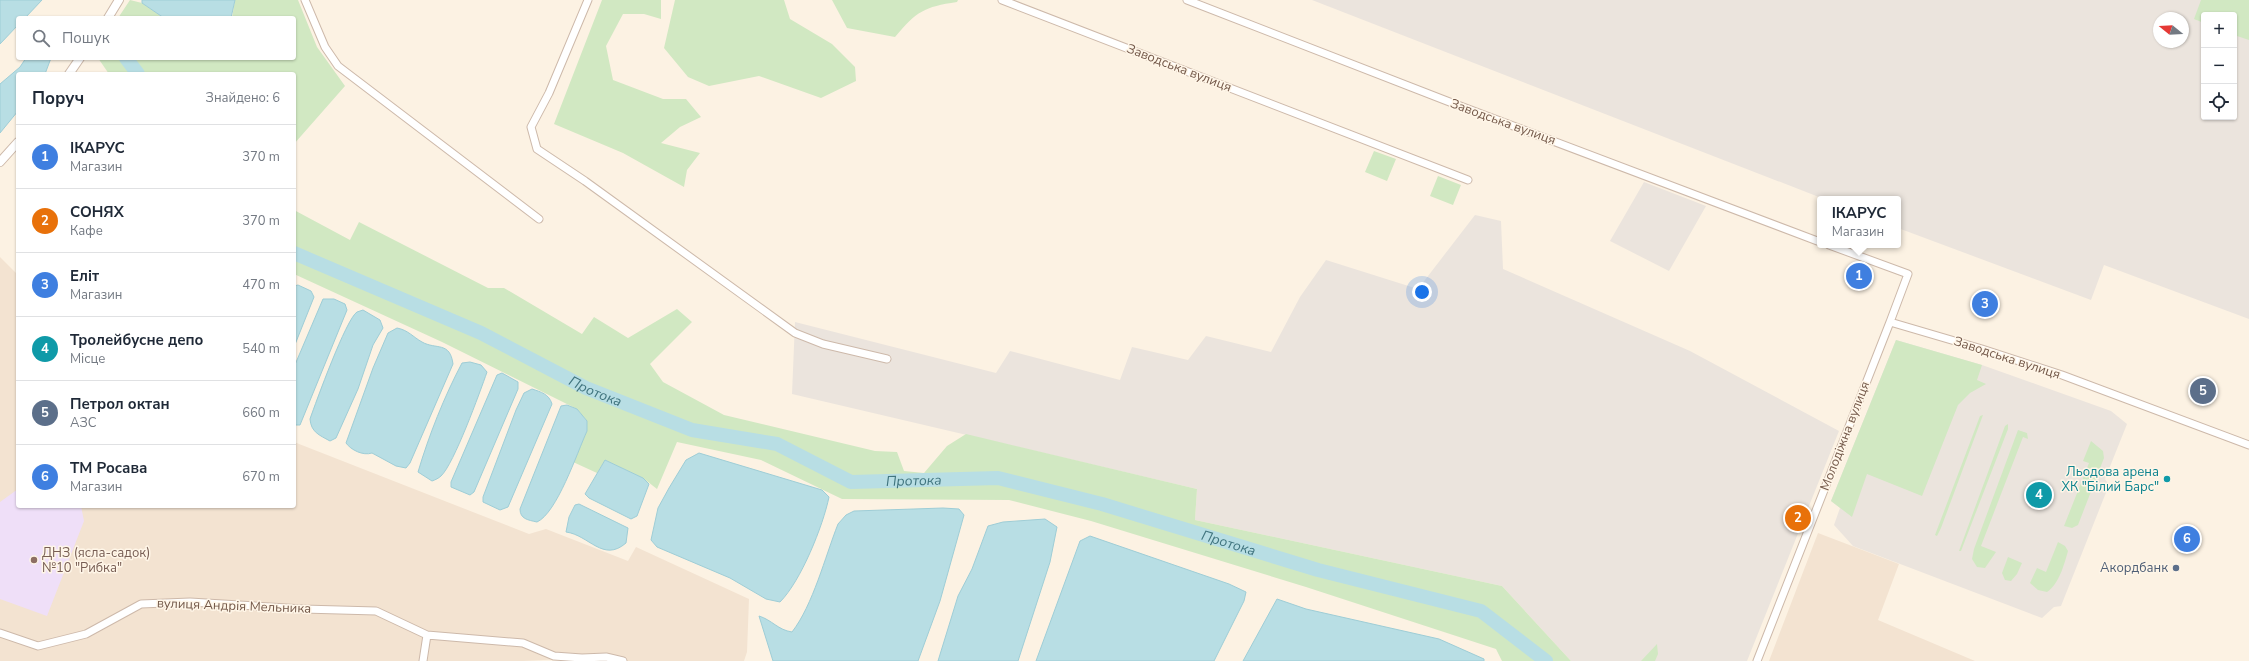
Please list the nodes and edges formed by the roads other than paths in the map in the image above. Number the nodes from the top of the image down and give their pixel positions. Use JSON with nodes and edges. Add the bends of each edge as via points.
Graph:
{"nodes":[{"id":1,"x":119,"y":0,"type":"edge"},
{"id":2,"x":304,"y":0,"type":"edge"},
{"id":3,"x":588,"y":0,"type":"edge"},
{"id":4,"x":1002,"y":0,"type":"edge"},
{"id":5,"x":1187,"y":0,"type":"edge"},
{"id":6,"x":109,"y":16,"type":"edge"},
{"id":7,"x":79,"y":60,"type":"edge"},
{"id":8,"x":70,"y":72,"type":"edge"},
{"id":9,"x":16,"y":144,"type":"edge"},
{"id":10,"x":0,"y":162,"type":"edge"},
{"id":11,"x":1468,"y":180,"type":"dead end"},
{"id":12,"x":539,"y":219,"type":"dead end"},
{"id":13,"x":1817,"y":241,"type":"edge"},
{"id":14,"x":1837,"y":248,"type":"edge"},
{"id":15,"x":1890,"y":322,"type":"junction"},
{"id":16,"x":886,"y":359,"type":"dead end"},
{"id":17,"x":2236,"y":441,"type":"junction"},
{"id":18,"x":2249,"y":445,"type":"edge"},
{"id":19,"x":2249,"y":450,"type":"edge"},
{"id":20,"x":0,"y":633,"type":"edge"},
{"id":21,"x":427,"y":635,"type":"junction"},
{"id":22,"x":423,"y":661,"type":"edge"},
{"id":23,"x":622,"y":661,"type":"edge"},
{"id":24,"x":1757,"y":661,"type":"edge"}],
"edges":[{"from":1,"to":6,"type":"street"},
{"from":2,"to":12,"type":"street","via":[[325,46],[338,66]]},
{"from":3,"to":16,"type":"street","via":[[532,127],[537,150],[585,181],[795,332],[823,344]]},
{"from":4,"to":11,"type":"street","name":"Заводська вулиця"},
{"from":5,"to":13,"type":"street","name":"Заводська вулиця","via":[[1447,102]]},
{"from":7,"to":8,"type":"street"},
{"from":9,"to":10,"type":"street"},
{"from":14,"to":15,"type":"street","via":[[1908,274]]},
{"from":15,"to":17,"type":"street","name":"Заводська вулиця","via":[[2062,375]]},
{"from":15,"to":24,"type":"street","name":"Молодіжна вулиця"},
{"from":17,"to":18,"type":"street","name":"Заводська вулиця"},
{"from":17,"to":19,"type":"street"},
{"from":20,"to":21,"type":"street","name":"вулиця Андрія Мельника","via":[[38,646],[86,634],[141,604],[190,602],[376,611]]},
{"from":21,"to":22,"type":"street"},
{"from":21,"to":23,"type":"street","name":"вулиця Андрія Мельника","via":[[523,643],[554,656],[606,656]]}]}
